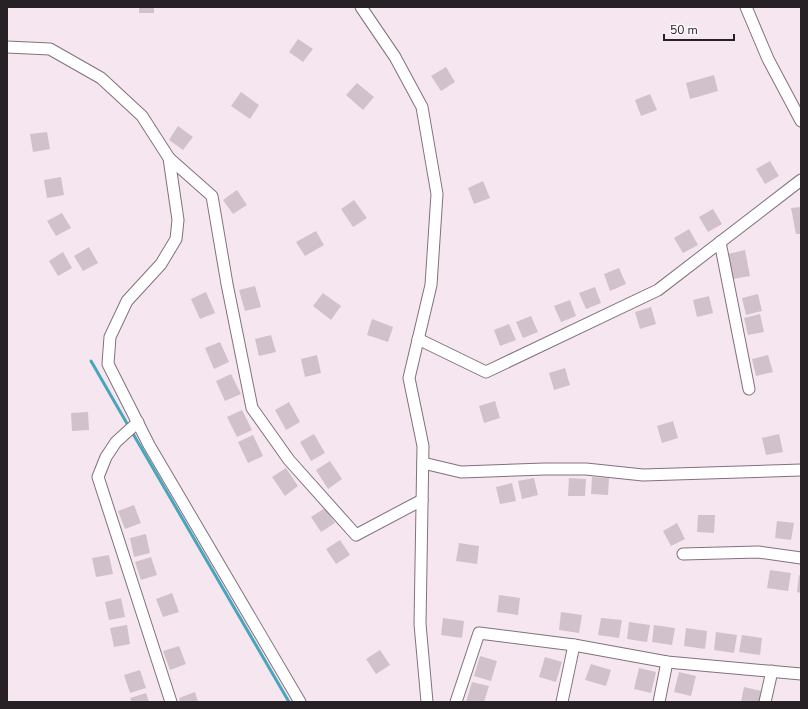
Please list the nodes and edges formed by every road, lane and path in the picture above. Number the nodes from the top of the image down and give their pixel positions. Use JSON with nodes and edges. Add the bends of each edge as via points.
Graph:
{"nodes":[{"id":1,"x":361,"y":7,"type":"edge"},
{"id":2,"x":746,"y":7,"type":"edge"},
{"id":3,"x":7,"y":47,"type":"edge"},
{"id":4,"x":801,"y":121,"type":"edge"},
{"id":5,"x":169,"y":158,"type":"junction"},
{"id":6,"x":801,"y":180,"type":"edge"},
{"id":7,"x":720,"y":242,"type":"junction"},
{"id":8,"x":418,"y":339,"type":"junction"},
{"id":9,"x":749,"y":389,"type":"dead end"},
{"id":10,"x":138,"y":422,"type":"junction"},
{"id":11,"x":423,"y":463,"type":"junction"},
{"id":12,"x":801,"y":470,"type":"edge"},
{"id":13,"x":422,"y":500,"type":"junction"},
{"id":14,"x":683,"y":554,"type":"dead end"},
{"id":15,"x":801,"y":558,"type":"edge"},
{"id":16,"x":574,"y":645,"type":"junction"},
{"id":17,"x":667,"y":662,"type":"junction"},
{"id":18,"x":772,"y":671,"type":"junction"},
{"id":19,"x":801,"y":674,"type":"edge"},
{"id":20,"x":171,"y":702,"type":"edge"},
{"id":21,"x":300,"y":702,"type":"edge"},
{"id":22,"x":427,"y":702,"type":"edge"},
{"id":23,"x":456,"y":702,"type":"edge"},
{"id":24,"x":562,"y":702,"type":"edge"},
{"id":25,"x":659,"y":702,"type":"edge"},
{"id":26,"x":765,"y":702,"type":"edge"}],
"edges":[{"from":1,"to":8,"type":"street","via":[[395,57],[422,107],[437,194],[431,285]]},
{"from":2,"to":4,"type":"street","via":[[768,59]]},
{"from":3,"to":5,"type":"street","via":[[50,50],[101,78],[142,116]]},
{"from":5,"to":10,"type":"street","via":[[178,220],[176,239],[161,264],[127,301],[110,337],[108,364]]},
{"from":5,"to":13,"type":"street","via":[[212,196],[252,408],[289,460],[356,535]]},
{"from":6,"to":7,"type":"street"},
{"from":7,"to":8,"type":"street","via":[[658,290],[486,372]]},
{"from":7,"to":9,"type":"street"},
{"from":8,"to":11,"type":"street","via":[[409,378],[423,446]]},
{"from":10,"to":20,"type":"street","via":[[116,442],[106,457],[98,477]]},
{"from":10,"to":21,"type":"street"},
{"from":11,"to":12,"type":"street","via":[[461,472],[586,469],[643,475]]},
{"from":11,"to":13,"type":"street"},
{"from":13,"to":22,"type":"street","via":[[420,624]]},
{"from":14,"to":15,"type":"street","via":[[758,552]]},
{"from":16,"to":17,"type":"street"},
{"from":16,"to":23,"type":"street","via":[[479,633]]},
{"from":16,"to":24,"type":"street"},
{"from":17,"to":18,"type":"street"},
{"from":17,"to":25,"type":"street"},
{"from":18,"to":19,"type":"street"},
{"from":18,"to":26,"type":"street"}]}
